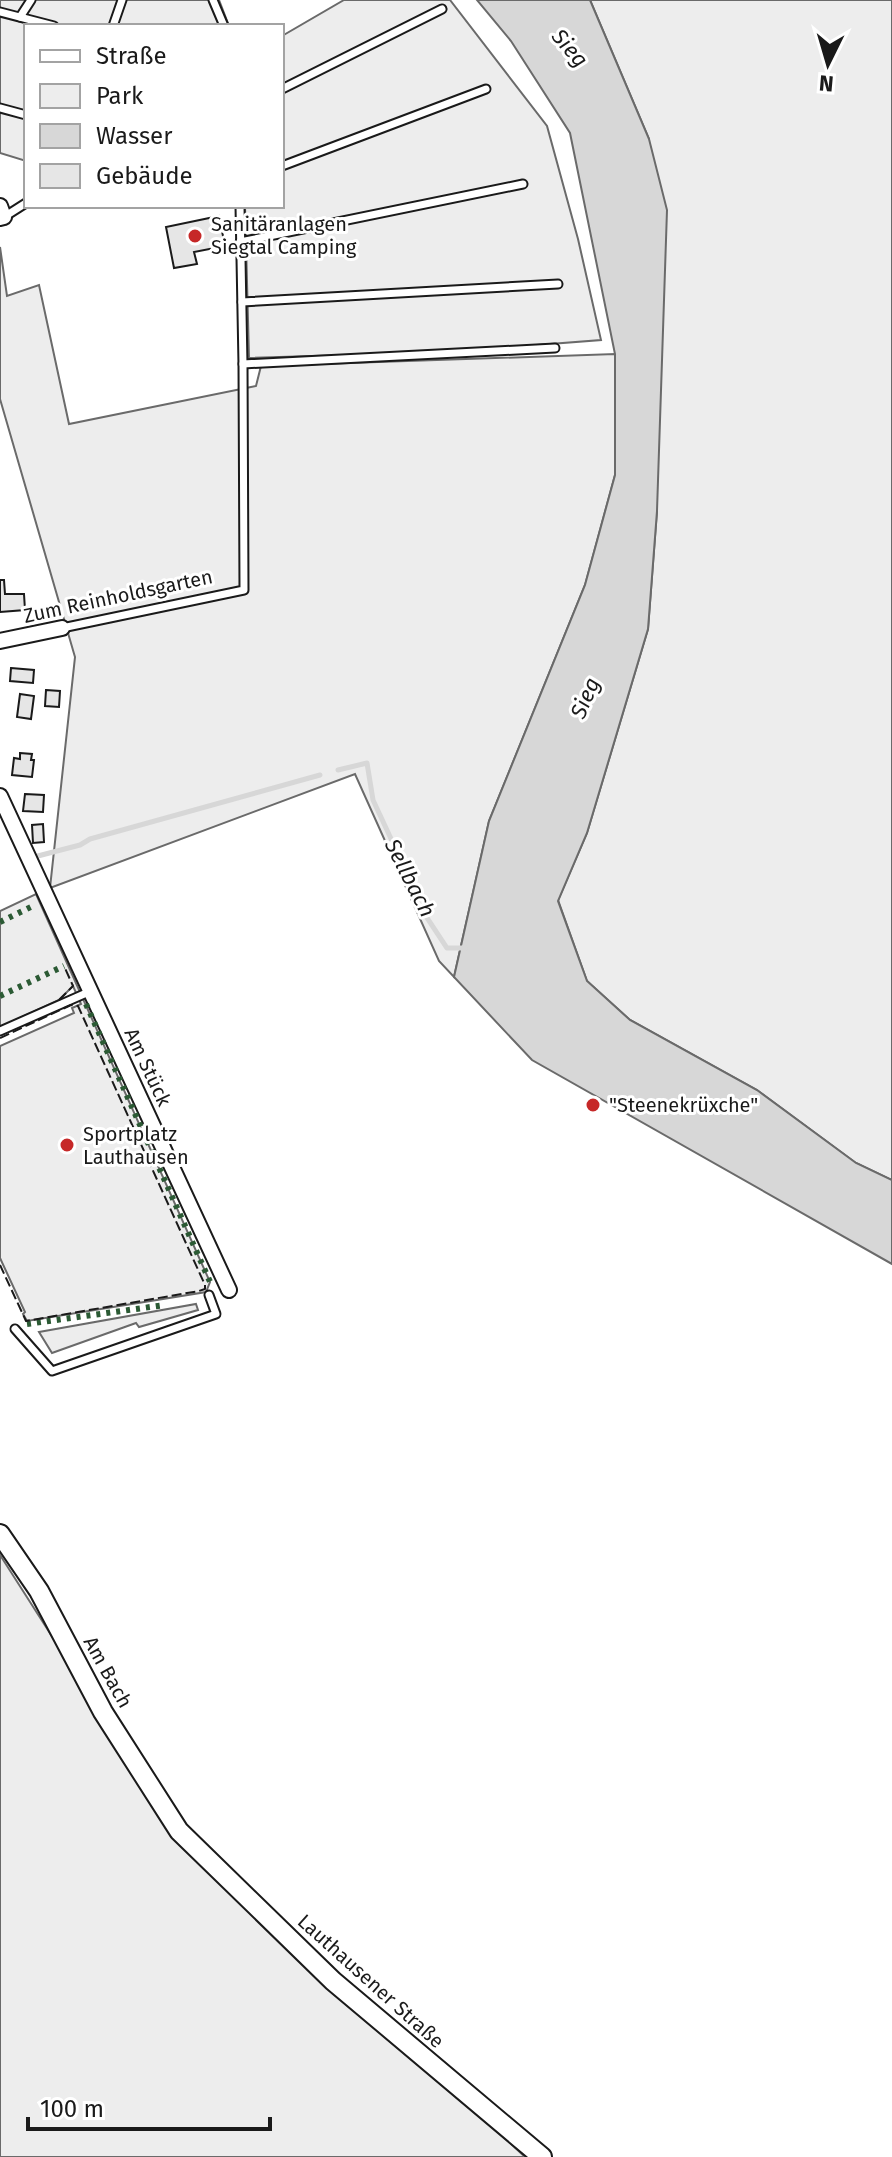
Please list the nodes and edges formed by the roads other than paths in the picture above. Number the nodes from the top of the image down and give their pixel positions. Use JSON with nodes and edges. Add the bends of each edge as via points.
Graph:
{"nodes":[{"id":1,"x":31,"y":0,"type":"edge"},
{"id":2,"x":122,"y":0,"type":"edge"},
{"id":3,"x":213,"y":0,"type":"edge"},
{"id":4,"x":442,"y":9,"type":"dead end"},
{"id":5,"x":0,"y":12,"type":"edge"},
{"id":6,"x":20,"y":17,"type":"junction"},
{"id":7,"x":46,"y":24,"type":"edge"},
{"id":8,"x":114,"y":24,"type":"edge"},
{"id":9,"x":223,"y":24,"type":"edge"},
{"id":10,"x":284,"y":88,"type":"edge"},
{"id":11,"x":486,"y":89,"type":"dead end"},
{"id":12,"x":0,"y":108,"type":"edge"},
{"id":13,"x":24,"y":114,"type":"edge"},
{"id":14,"x":284,"y":165,"type":"edge"},
{"id":15,"x":523,"y":184,"type":"dead end"},
{"id":16,"x":24,"y":204,"type":"edge"},
{"id":17,"x":240,"y":208,"type":"edge"},
{"id":18,"x":1,"y":213,"type":"edge"},
{"id":19,"x":240,"y":242,"type":"junction"},
{"id":20,"x":558,"y":284,"type":"dead end"},
{"id":21,"x":242,"y":302,"type":"junction"},
{"id":22,"x":555,"y":348,"type":"dead end"},
{"id":23,"x":243,"y":364,"type":"junction"},
{"id":24,"x":62,"y":628,"type":"joint"},
{"id":25,"x":0,"y":641,"type":"edge"},
{"id":26,"x":0,"y":796,"type":"edge"},
{"id":27,"x":91,"y":991,"type":"junction"},
{"id":28,"x":0,"y":1031,"type":"edge"},
{"id":29,"x":229,"y":1290,"type":"dead end"},
{"id":30,"x":209,"y":1295,"type":"dead end"},
{"id":31,"x":15,"y":1329,"type":"dead end"},
{"id":32,"x":0,"y":1534,"type":"edge"},
{"id":33,"x":179,"y":1831,"type":"joint"},
{"id":34,"x":542,"y":2157,"type":"edge"}],
"edges":[{"from":1,"to":6,"type":"lane"},
{"from":2,"to":8,"type":"lane"},
{"from":3,"to":9,"type":"lane"},
{"from":4,"to":10,"type":"lane"},
{"from":5,"to":6,"type":"lane"},
{"from":6,"to":7,"type":"lane"},
{"from":11,"to":14,"type":"lane"},
{"from":12,"to":13,"type":"lane"},
{"from":15,"to":19,"type":"lane"},
{"from":16,"to":18,"type":"lane"},
{"from":17,"to":19,"type":"lane"},
{"from":19,"to":21,"type":"lane"},
{"from":20,"to":21,"type":"lane"},
{"from":21,"to":23,"type":"lane"},
{"from":22,"to":23,"type":"lane"},
{"from":23,"to":24,"type":"lane","name":"Zum Reinholdsgarten","via":[[244,590]]},
{"from":24,"to":25,"type":"street","name":"Zum Reinholdsgarten"},
{"from":26,"to":27,"type":"street","name":"Am Stück"},
{"from":27,"to":28,"type":"lane"},
{"from":27,"to":29,"type":"street","name":"Am Stück"},
{"from":30,"to":31,"type":"lane","via":[[216,1314],[52,1371]]},
{"from":32,"to":33,"type":"street","name":"Am Bach"},
{"from":33,"to":34,"type":"street","name":"Lauthausener Straße","via":[[333,1981]]}]}
